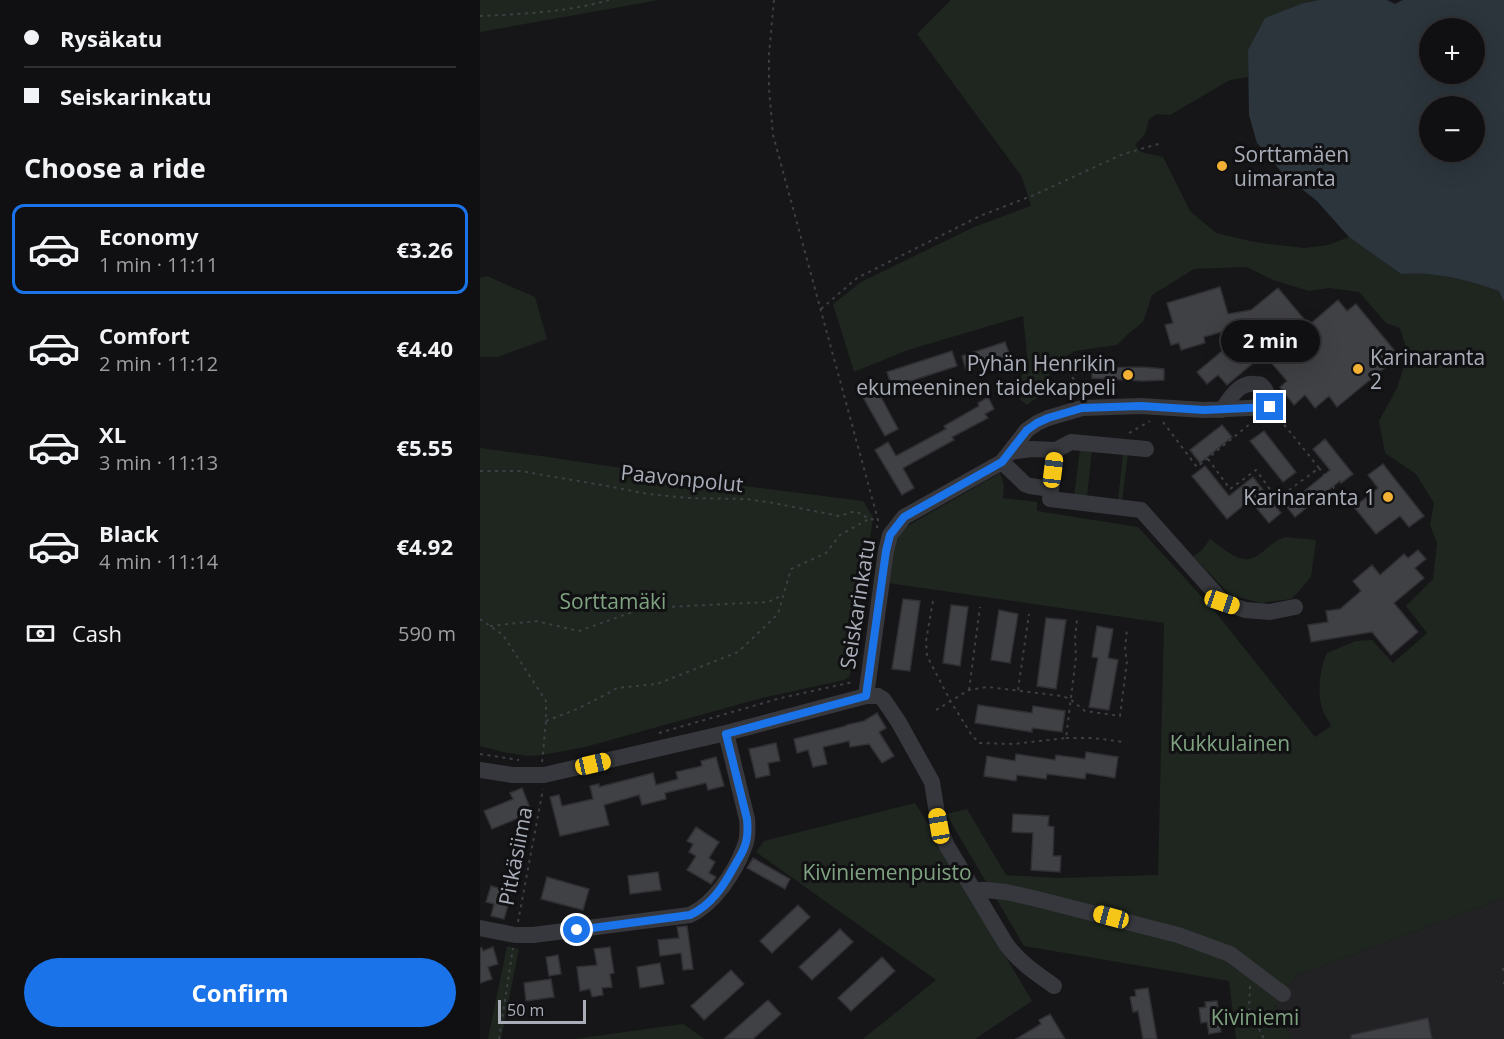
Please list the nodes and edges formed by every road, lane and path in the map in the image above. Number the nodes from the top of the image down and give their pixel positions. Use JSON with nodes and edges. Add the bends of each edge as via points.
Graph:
{"nodes":[{"id":1,"x":609,"y":0,"type":"edge"},
{"id":2,"x":774,"y":0,"type":"edge"},
{"id":3,"x":480,"y":16,"type":"edge"},
{"id":4,"x":1162,"y":143,"type":"dead end"},
{"id":5,"x":820,"y":309,"type":"junction"},
{"id":6,"x":1270,"y":407,"type":"junction"},
{"id":7,"x":1174,"y":408,"type":"junction"},
{"id":8,"x":1222,"y":410,"type":"junction"},
{"id":9,"x":1149,"y":422,"type":"dead end"},
{"id":10,"x":1252,"y":422,"type":"dead end"},
{"id":11,"x":1129,"y":434,"type":"dead end"},
{"id":12,"x":1028,"y":450,"type":"junction"},
{"id":13,"x":1056,"y":450,"type":"junction"},
{"id":14,"x":1146,"y":450,"type":"dead end"},
{"id":15,"x":1006,"y":457,"type":"junction"},
{"id":16,"x":1208,"y":459,"type":"junction"},
{"id":17,"x":1319,"y":468,"type":"junction"},
{"id":18,"x":480,"y":471,"type":"edge"},
{"id":19,"x":1017,"y":474,"type":"junction"},
{"id":20,"x":1051,"y":489,"type":"junction"},
{"id":21,"x":1343,"y":500,"type":"dead end"},
{"id":22,"x":869,"y":519,"type":"junction"},
{"id":23,"x":878,"y":520,"type":"junction"},
{"id":24,"x":876,"y":536,"type":"dead end"},
{"id":25,"x":783,"y":595,"type":"junction"},
{"id":26,"x":933,"y":601,"type":"dead end"},
{"id":27,"x":980,"y":607,"type":"dead end"},
{"id":28,"x":1295,"y":607,"type":"dead end"},
{"id":29,"x":1029,"y":614,"type":"dead end"},
{"id":30,"x":480,"y":619,"type":"edge"},
{"id":31,"x":1077,"y":620,"type":"dead end"},
{"id":32,"x":490,"y":626,"type":"junction"},
{"id":33,"x":1127,"y":628,"type":"dead end"},
{"id":34,"x":855,"y":681,"type":"dead end"},
{"id":35,"x":969,"y":690,"type":"junction"},
{"id":36,"x":1018,"y":690,"type":"junction"},
{"id":37,"x":866,"y":696,"type":"junction"},
{"id":38,"x":1070,"y":699,"type":"junction"},
{"id":39,"x":951,"y":702,"type":"junction"},
{"id":40,"x":936,"y":710,"type":"dead end"},
{"id":41,"x":546,"y":721,"type":"junction"},
{"id":42,"x":726,"y":734,"type":"junction"},
{"id":43,"x":652,"y":735,"type":"dead end"},
{"id":44,"x":1066,"y":738,"type":"junction"},
{"id":45,"x":1124,"y":742,"type":"dead end"},
{"id":46,"x":480,"y":753,"type":"edge"},
{"id":47,"x":527,"y":761,"type":"dead end"},
{"id":48,"x":535,"y":761,"type":"dead end"},
{"id":49,"x":480,"y":770,"type":"edge"},
{"id":50,"x":544,"y":782,"type":"dead end"},
{"id":51,"x":974,"y":890,"type":"junction"},
{"id":52,"x":480,"y":928,"type":"edge"},
{"id":53,"x":515,"y":935,"type":"junction"},
{"id":54,"x":1253,"y":971,"type":"junction"},
{"id":55,"x":1054,"y":986,"type":"dead end"},
{"id":56,"x":1283,"y":994,"type":"dead end"},
{"id":57,"x":499,"y":1039,"type":"edge"},
{"id":58,"x":1264,"y":1039,"type":"edge"}],
"edges":[{"from":1,"to":3,"type":"path","via":[[588,6]]},
{"from":2,"to":5,"type":"path","via":[[769,54],[773,135]]},
{"from":4,"to":5,"type":"path","via":[[1123,154],[980,216],[857,278]]},
{"from":5,"to":23,"type":"path"},
{"from":6,"to":8,"type":"street","name":"Seiskarinkatu"},
{"from":6,"to":8,"type":"street","via":[[1266,390],[1252,383],[1234,393]]},
{"from":6,"to":17,"type":"path"},
{"from":7,"to":8,"type":"street","name":"Seiskarinkatu"},
{"from":7,"to":15,"type":"street","name":"Seiskarinkatu","via":[[1082,408],[1037,423]]},
{"from":7,"to":16,"type":"path","via":[[1159,416],[1197,467]]},
{"from":9,"to":11,"type":"path"},
{"from":10,"to":16,"type":"path"},
{"from":12,"to":13,"type":"street"},
{"from":12,"to":15,"type":"street"},
{"from":12,"to":19,"type":"street"},
{"from":13,"to":14,"type":"street","via":[[1071,442]]},
{"from":13,"to":20,"type":"street"},
{"from":15,"to":19,"type":"street"},
{"from":15,"to":37,"type":"street","name":"Seiskarinkatu","via":[[904,517],[890,535]]},
{"from":16,"to":17,"type":"path","via":[[1230,489],[1256,470],[1277,499]]},
{"from":17,"to":21,"type":"path"},
{"from":18,"to":22,"type":"path","name":"Paavonpolut","via":[[520,471],[648,494],[745,499],[839,516],[856,511]]},
{"from":19,"to":20,"type":"street","via":[[1025,484]]},
{"from":20,"to":28,"type":"street","via":[[1050,499],[1141,510],[1222,602],[1245,610],[1270,612]]},
{"from":22,"to":23,"type":"path","name":"Paavonpolut"},
{"from":22,"to":25,"type":"path","via":[[840,535],[826,553],[791,569]]},
{"from":23,"to":24,"type":"path"},
{"from":25,"to":32,"type":"path","via":[[768,602],[644,608],[579,631],[536,621]]},
{"from":25,"to":41,"type":"path","via":[[778,614],[738,652],[657,684],[617,688]]},
{"from":26,"to":39,"type":"path","via":[[927,656]]},
{"from":27,"to":35,"type":"path"},
{"from":29,"to":36,"type":"path"},
{"from":30,"to":32,"type":"path"},
{"from":31,"to":38,"type":"path"},
{"from":32,"to":41,"type":"path","via":[[503,635],[546,701]]},
{"from":33,"to":38,"type":"path","via":[[1120,716],[1085,711]]},
{"from":34,"to":43,"type":"path"},
{"from":35,"to":36,"type":"path"},
{"from":35,"to":39,"type":"path"},
{"from":36,"to":38,"type":"path"},
{"from":37,"to":42,"type":"street","name":"Seiskarinkatu"},
{"from":37,"to":51,"type":"street","via":[[883,699],[908,738],[932,782],[939,826],[947,846]]},
{"from":38,"to":44,"type":"path"},
{"from":39,"to":40,"type":"path"},
{"from":39,"to":44,"type":"path","via":[[980,743]]},
{"from":41,"to":48,"type":"path","via":[[542,761]]},
{"from":42,"to":49,"type":"street","name":"Seiskarinkatu","via":[[544,775]]},
{"from":42,"to":53,"type":"street","via":[[748,831],[745,847],[710,902],[690,915]]},
{"from":44,"to":45,"type":"path"},
{"from":46,"to":47,"type":"path"},
{"from":50,"to":53,"type":"path","name":"Pitkäsiima"},
{"from":51,"to":54,"type":"street","via":[[1015,894],[1178,935],[1230,954]]},
{"from":51,"to":55,"type":"street","via":[[1014,955]]},
{"from":52,"to":53,"type":"street"},
{"from":53,"to":57,"type":"path"},
{"from":54,"to":56,"type":"street"},
{"from":54,"to":58,"type":"path","via":[[1249,1009]]}]}
